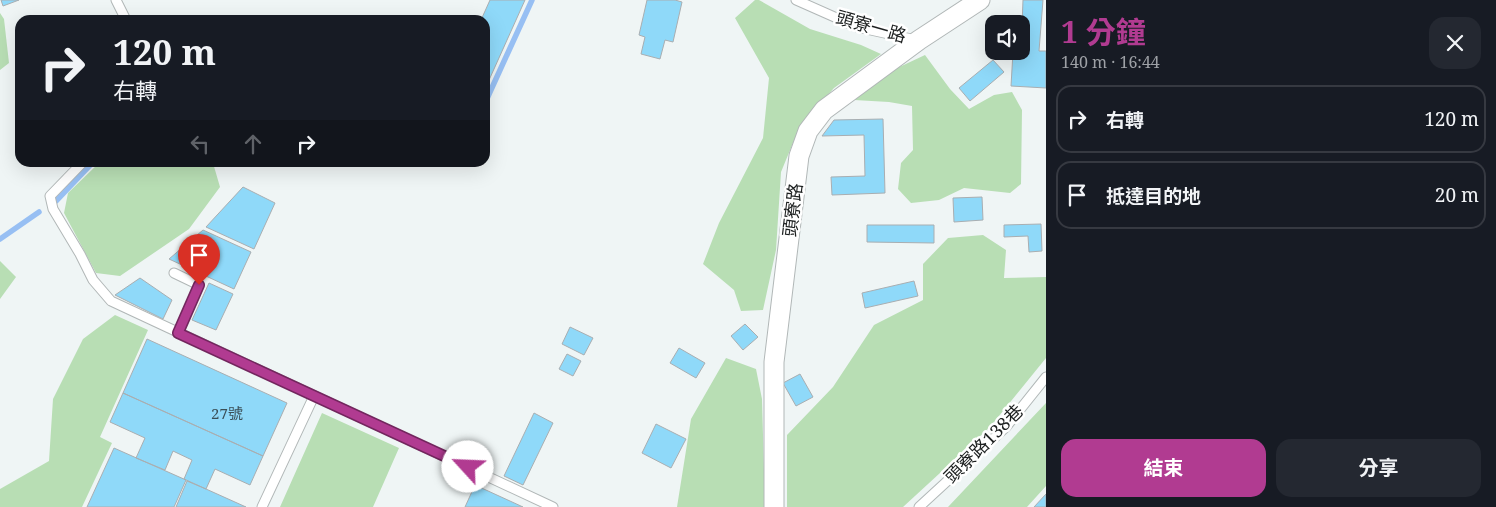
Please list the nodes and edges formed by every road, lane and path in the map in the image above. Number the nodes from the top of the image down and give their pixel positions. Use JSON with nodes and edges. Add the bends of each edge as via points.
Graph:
{"nodes":[{"id":1,"x":116,"y":0,"type":"edge"},
{"id":2,"x":796,"y":0,"type":"edge"},
{"id":3,"x":980,"y":0,"type":"edge"},
{"id":4,"x":124,"y":15,"type":"edge"},
{"id":5,"x":919,"y":40,"type":"junction"},
{"id":6,"x":78,"y":167,"type":"edge"},
{"id":7,"x":174,"y":273,"type":"dead end"},
{"id":8,"x":178,"y":333,"type":"junction"},
{"id":9,"x":1046,"y":377,"type":"edge"},
{"id":10,"x":314,"y":396,"type":"junction"},
{"id":11,"x":262,"y":507,"type":"edge"},
{"id":12,"x":553,"y":507,"type":"edge"},
{"id":13,"x":774,"y":507,"type":"edge"},
{"id":14,"x":919,"y":507,"type":"edge"}],
"edges":[{"from":1,"to":4,"type":"lane"},
{"from":2,"to":5,"type":"lane","name":"頭寮一路","via":[[858,27]]},
{"from":3,"to":5,"type":"street","name":"頭寮路"},
{"from":5,"to":13,"type":"street","name":"頭寮路","via":[[824,110],[808,131],[799,156],[774,362]]},
{"from":6,"to":8,"type":"lane","via":[[50,196],[92,280],[111,301]]},
{"from":7,"to":8,"type":"lane","via":[[199,285]]},
{"from":8,"to":10,"type":"lane"},
{"from":9,"to":14,"type":"lane","name":"頭寮路138巷","via":[[1006,427]]},
{"from":10,"to":11,"type":"lane"},
{"from":10,"to":12,"type":"lane"}]}
